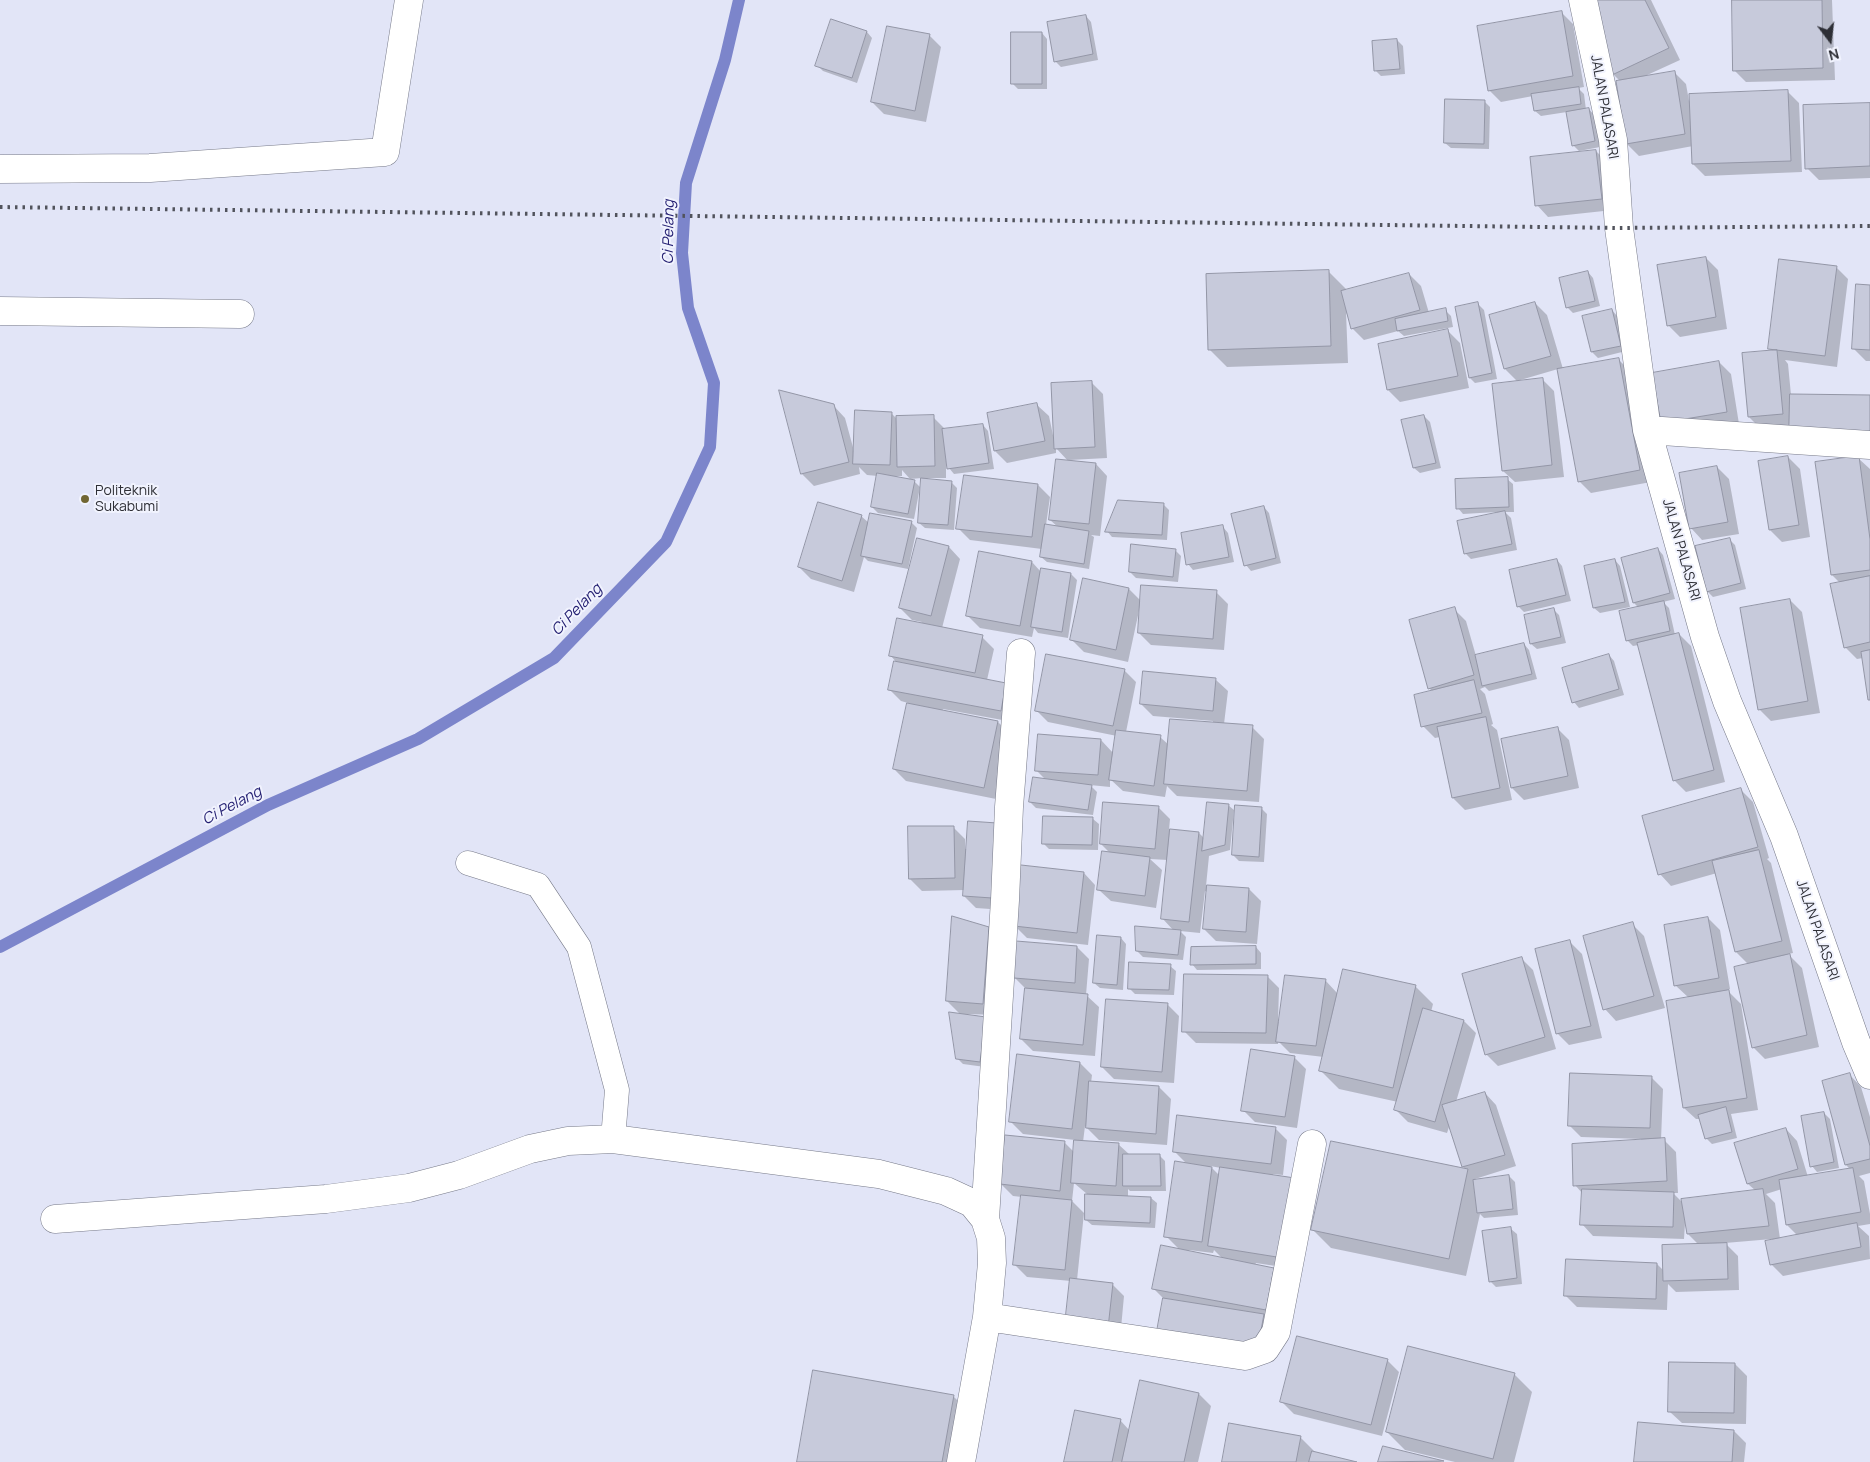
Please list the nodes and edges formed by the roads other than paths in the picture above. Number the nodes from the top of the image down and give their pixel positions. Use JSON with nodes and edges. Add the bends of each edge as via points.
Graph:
{"nodes":[{"id":1,"x":409,"y":0,"type":"edge"},
{"id":2,"x":1583,"y":0,"type":"edge"},
{"id":3,"x":0,"y":168,"type":"edge"},
{"id":4,"x":0,"y":310,"type":"edge"},
{"id":5,"x":240,"y":314,"type":"dead end"},
{"id":6,"x":1647,"y":430,"type":"junction"},
{"id":7,"x":1870,"y":445,"type":"edge"},
{"id":8,"x":1021,"y":653,"type":"dead end"},
{"id":9,"x":468,"y":863,"type":"dead end"},
{"id":10,"x":1870,"y":1076,"type":"edge"},
{"id":11,"x":612,"y":1139,"type":"junction"},
{"id":12,"x":1312,"y":1144,"type":"dead end"},
{"id":13,"x":985,"y":1218,"type":"junction"},
{"id":14,"x":55,"y":1219,"type":"dead end"},
{"id":15,"x":987,"y":1317,"type":"junction"},
{"id":16,"x":961,"y":1462,"type":"edge"}],
"edges":[{"from":1,"to":3,"type":"street","via":[[385,152],[150,168]]},
{"from":2,"to":6,"type":"street","name":"JALAN PALASARI","via":[[1612,140],[1622,256]]},
{"from":4,"to":5,"type":"street"},
{"from":6,"to":7,"type":"street"},
{"from":6,"to":10,"type":"street","name":"JALAN PALASARI","via":[[1705,637],[1727,701],[1784,836]]},
{"from":8,"to":13,"type":"street","via":[[1008,807]]},
{"from":9,"to":11,"type":"lane","via":[[538,885],[579,947],[617,1090]]},
{"from":11,"to":13,"type":"street","via":[[879,1174],[946,1190],[972,1203]]},
{"from":11,"to":14,"type":"street","via":[[568,1141],[530,1149],[459,1175],[408,1188],[326,1199]]},
{"from":12,"to":15,"type":"street","via":[[1276,1332],[1265,1350],[1246,1356]]},
{"from":13,"to":15,"type":"street","via":[[991,1238],[992,1263]]},
{"from":15,"to":16,"type":"street"}]}
